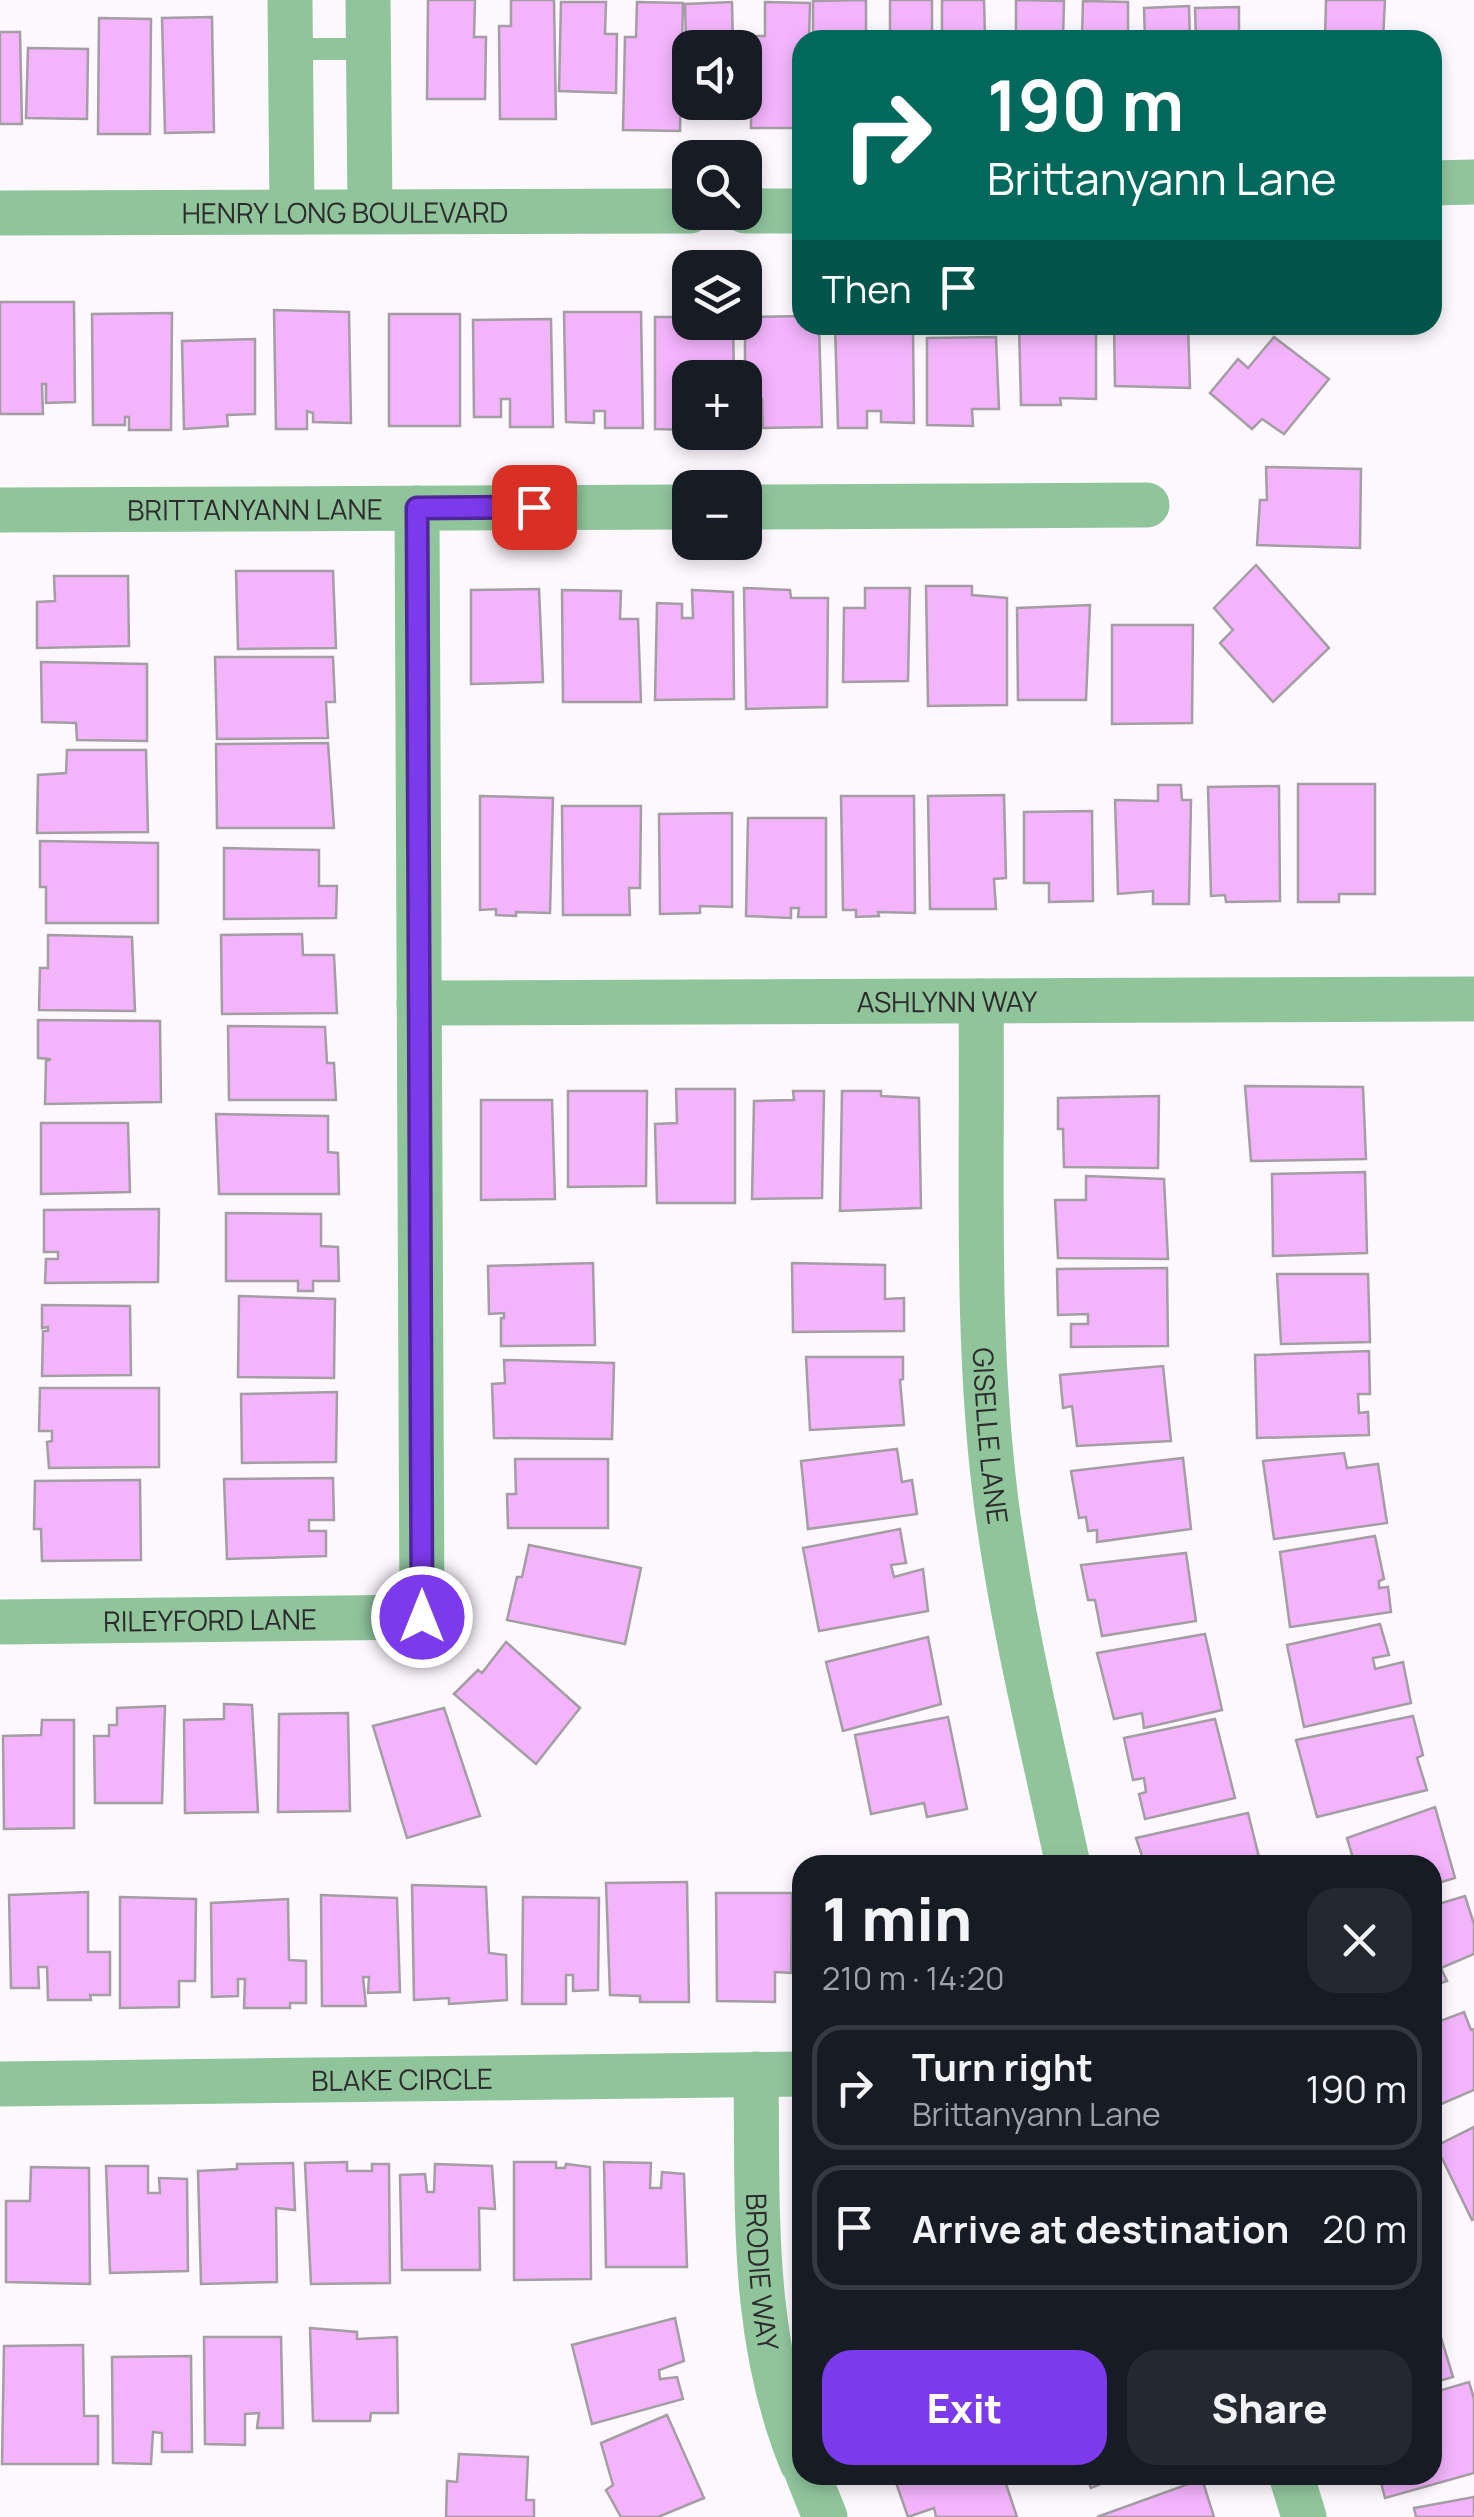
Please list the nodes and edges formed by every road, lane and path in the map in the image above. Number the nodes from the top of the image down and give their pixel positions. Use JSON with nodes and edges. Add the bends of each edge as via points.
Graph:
{"nodes":[{"id":1,"x":290,"y":0,"type":"edge"},
{"id":2,"x":368,"y":0,"type":"edge"},
{"id":3,"x":291,"y":48,"type":"junction"},
{"id":4,"x":369,"y":48,"type":"junction"},
{"id":5,"x":1474,"y":182,"type":"edge"},
{"id":6,"x":1442,"y":183,"type":"edge"},
{"id":7,"x":292,"y":211,"type":"junction"},
{"id":8,"x":370,"y":211,"type":"junction"},
{"id":9,"x":672,"y":211,"type":"edge"},
{"id":10,"x":762,"y":212,"type":"edge"},
{"id":11,"x":792,"y":212,"type":"edge"},
{"id":12,"x":0,"y":213,"type":"edge"},
{"id":13,"x":1147,"y":505,"type":"dead end"},
{"id":14,"x":762,"y":506,"type":"edge"},
{"id":15,"x":672,"y":507,"type":"edge"},
{"id":16,"x":417,"y":508,"type":"junction"},
{"id":17,"x":0,"y":510,"type":"edge"},
{"id":18,"x":1474,"y":999,"type":"edge"},
{"id":19,"x":981,"y":1001,"type":"junction"},
{"id":20,"x":419,"y":1003,"type":"junction"},
{"id":21,"x":0,"y":1622,"type":"edge"},
{"id":22,"x":1066,"y":1855,"type":"edge"},
{"id":23,"x":756,"y":2074,"type":"junction"},
{"id":24,"x":792,"y":2074,"type":"edge"},
{"id":25,"x":0,"y":2084,"type":"edge"},
{"id":26,"x":792,"y":2437,"type":"edge"},
{"id":27,"x":812,"y":2485,"type":"edge"},
{"id":28,"x":1294,"y":2485,"type":"edge"},
{"id":29,"x":825,"y":2517,"type":"edge"},
{"id":30,"x":1304,"y":2517,"type":"edge"}],
"edges":[{"from":1,"to":3,"type":"street"},
{"from":2,"to":4,"type":"street"},
{"from":3,"to":4,"type":"lane"},
{"from":3,"to":7,"type":"street"},
{"from":4,"to":8,"type":"street"},
{"from":5,"to":6,"type":"street"},
{"from":7,"to":8,"type":"street","name":"HENRY LONG BOULEVARD"},
{"from":7,"to":12,"type":"street","name":"HENRY LONG BOULEVARD"},
{"from":8,"to":9,"type":"street","name":"HENRY LONG BOULEVARD"},
{"from":10,"to":11,"type":"street"},
{"from":13,"to":14,"type":"street"},
{"from":15,"to":16,"type":"street","name":"BRITTANYANN LANE"},
{"from":16,"to":17,"type":"street","name":"BRITTANYANN LANE"},
{"from":16,"to":20,"type":"street"},
{"from":18,"to":19,"type":"street","name":"ASHLYNN WAY"},
{"from":19,"to":20,"type":"street","name":"ASHLYNN WAY"},
{"from":19,"to":22,"type":"street","name":"GISELLE LANE","via":[[985,1369],[996,1500]]},
{"from":20,"to":21,"type":"street","name":"RILEYFORD LANE","via":[[422,1617]]},
{"from":23,"to":24,"type":"street","name":"BLAKE CIRCLE"},
{"from":23,"to":25,"type":"street","name":"BLAKE CIRCLE"},
{"from":23,"to":26,"type":"street","name":"BRODIE WAY","via":[[761,2299],[768,2355]]},
{"from":27,"to":29,"type":"street"},
{"from":28,"to":30,"type":"street"}]}
